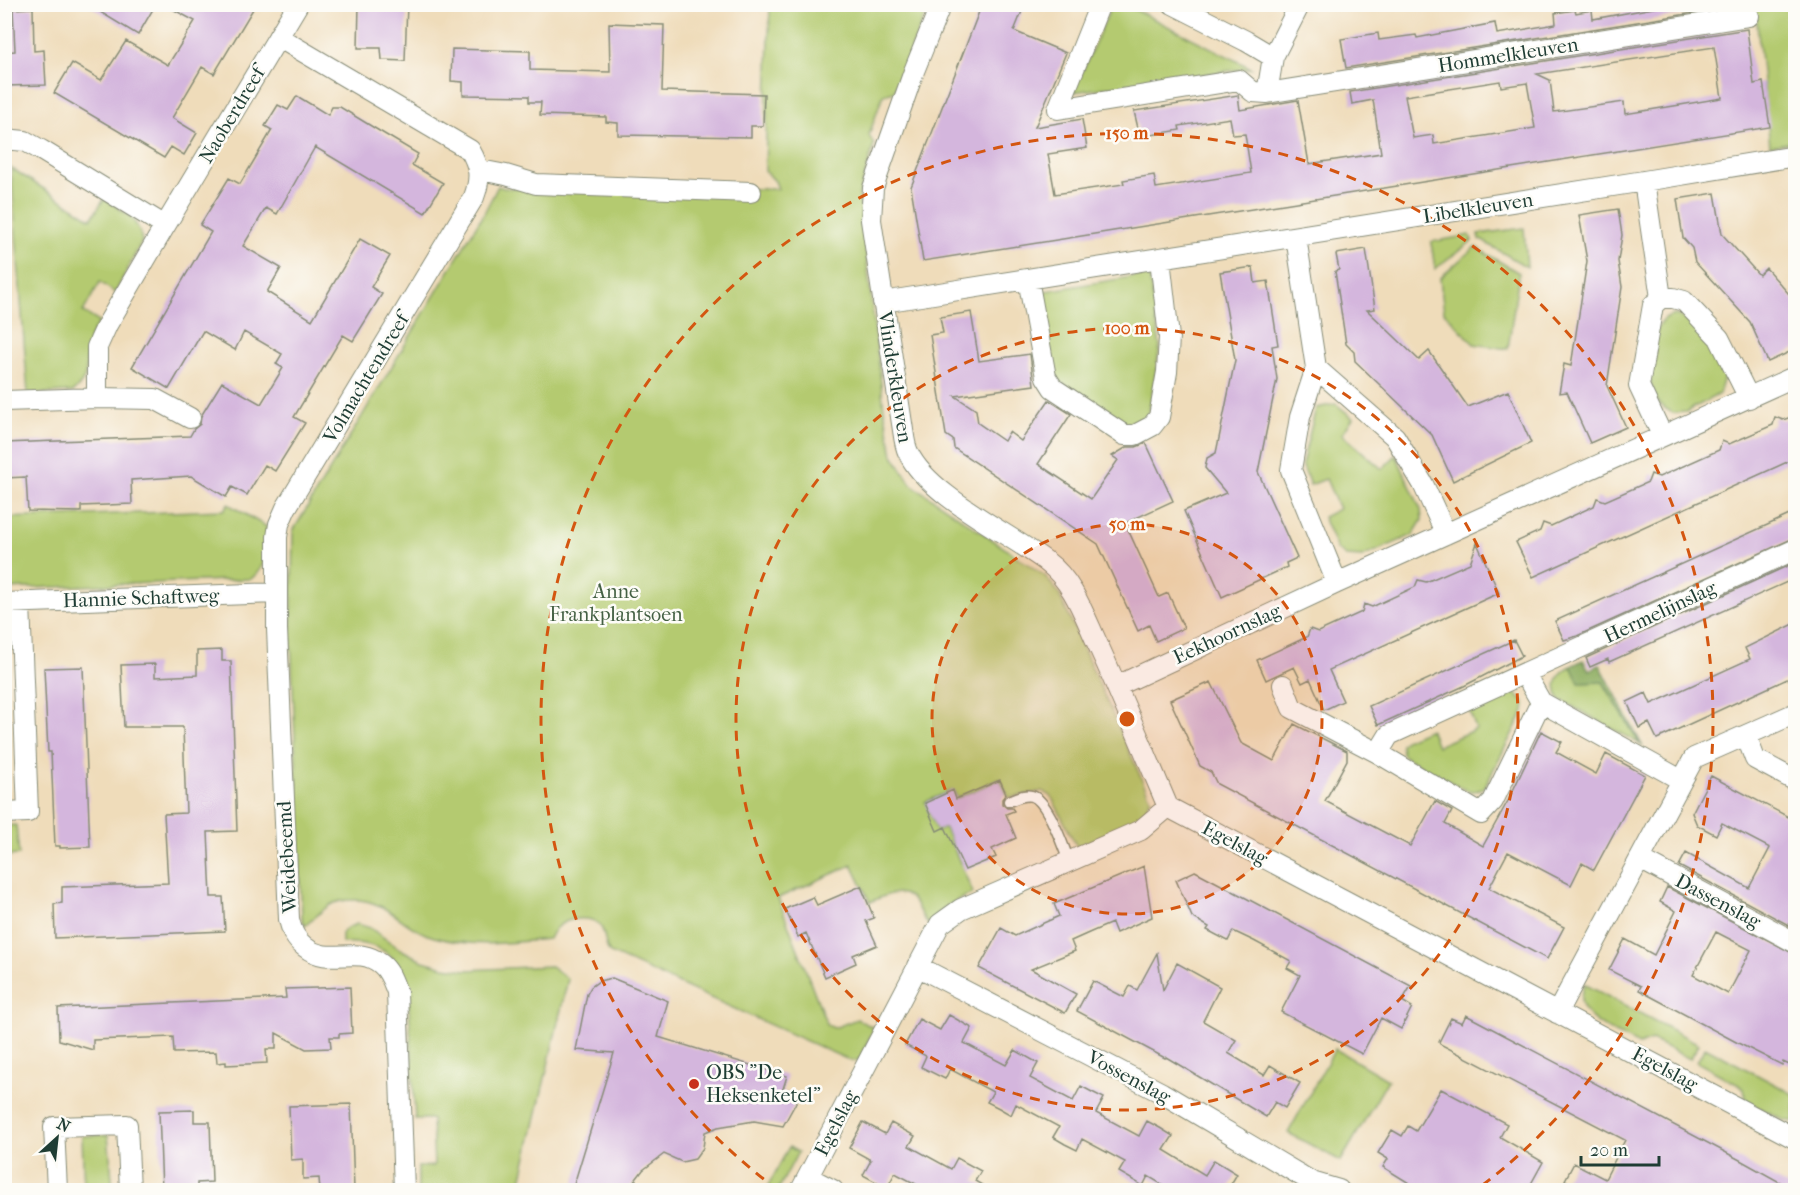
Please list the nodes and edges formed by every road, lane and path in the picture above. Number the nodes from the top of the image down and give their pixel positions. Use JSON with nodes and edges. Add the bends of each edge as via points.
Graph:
{"nodes":[{"id":1,"x":298,"y":4,"type":"edge"},
{"id":2,"x":941,"y":4,"type":"edge"},
{"id":3,"x":1100,"y":4,"type":"edge"},
{"id":4,"x":1173,"y":4,"type":"edge"},
{"id":5,"x":1300,"y":4,"type":"edge"},
{"id":6,"x":1749,"y":16,"type":"dead end"},
{"id":7,"x":279,"y":37,"type":"junction"},
{"id":8,"x":1273,"y":57,"type":"junction"},
{"id":9,"x":1267,"y":93,"type":"junction"},
{"id":10,"x":4,"y":139,"type":"edge"},
{"id":11,"x":1796,"y":156,"type":"edge"},
{"id":12,"x":480,"y":170,"type":"junction"},
{"id":13,"x":1644,"y":182,"type":"junction"},
{"id":14,"x":751,"y":192,"type":"dead end"},
{"id":15,"x":165,"y":226,"type":"junction"},
{"id":16,"x":1296,"y":237,"type":"junction"},
{"id":17,"x":1160,"y":258,"type":"junction"},
{"id":18,"x":1028,"y":279,"type":"junction"},
{"id":19,"x":1661,"y":298,"type":"junction"},
{"id":20,"x":883,"y":302,"type":"junction"},
{"id":21,"x":1316,"y":368,"type":"junction"},
{"id":22,"x":1796,"y":376,"type":"edge"},
{"id":23,"x":98,"y":398,"type":"junction"},
{"id":24,"x":1749,"y":398,"type":"junction"},
{"id":25,"x":4,"y":401,"type":"edge"},
{"id":26,"x":190,"y":418,"type":"dead end"},
{"id":27,"x":1662,"y":435,"type":"junction"},
{"id":28,"x":1446,"y":534,"type":"junction"},
{"id":29,"x":1796,"y":549,"type":"edge"},
{"id":30,"x":1337,"y":583,"type":"junction"},
{"id":31,"x":277,"y":593,"type":"junction"},
{"id":32,"x":12,"y":603,"type":"edge"},
{"id":33,"x":1526,"y":674,"type":"junction"},
{"id":34,"x":1283,"y":685,"type":"dead end"},
{"id":35,"x":1117,"y":686,"type":"junction"},
{"id":36,"x":1541,"y":702,"type":"junction"},
{"id":37,"x":1796,"y":712,"type":"edge"},
{"id":38,"x":1746,"y":735,"type":"junction"},
{"id":39,"x":1378,"y":753,"type":"junction"},
{"id":40,"x":1681,"y":780,"type":"junction"},
{"id":41,"x":1796,"y":781,"type":"edge"},
{"id":42,"x":1009,"y":801,"type":"dead end"},
{"id":43,"x":1167,"y":807,"type":"junction"},
{"id":44,"x":4,"y":813,"type":"edge"},
{"id":45,"x":1640,"y":859,"type":"junction"},
{"id":46,"x":1069,"y":861,"type":"junction"},
{"id":47,"x":1796,"y":943,"type":"edge"},
{"id":48,"x":917,"y":966,"type":"junction"},
{"id":49,"x":1557,"y":1013,"type":"junction"},
{"id":50,"x":1796,"y":1139,"type":"edge"},
{"id":51,"x":805,"y":1184,"type":"edge"},
{"id":52,"x":57,"y":1191,"type":"edge"},
{"id":53,"x":130,"y":1191,"type":"edge"},
{"id":54,"x":404,"y":1191,"type":"edge"},
{"id":55,"x":833,"y":1191,"type":"edge"},
{"id":56,"x":1339,"y":1191,"type":"edge"}],
"edges":[{"from":1,"to":7,"type":"street","name":"Naoberdreef"},
{"from":2,"to":20,"type":"street","name":"Vlinderkleuven","via":[[873,188],[871,220]]},
{"from":3,"to":9,"type":"street","via":[[1058,109],[1239,80],[1253,92]]},
{"from":4,"to":8,"type":"street"},
{"from":5,"to":8,"type":"street"},
{"from":6,"to":9,"type":"street","name":"Hommelkleuven"},
{"from":7,"to":12,"type":"street","via":[[470,150]]},
{"from":7,"to":15,"type":"street","name":"Naoberdreef"},
{"from":8,"to":9,"type":"street"},
{"from":10,"to":15,"type":"street","via":[[25,141],[42,150]]},
{"from":11,"to":13,"type":"street","name":"Libelkleuven"},
{"from":12,"to":14,"type":"street","via":[[536,184]]},
{"from":12,"to":31,"type":"street","name":"Volmachtendreef","via":[[474,197],[286,508],[277,537]]},
{"from":13,"to":16,"type":"street","name":"Libelkleuven"},
{"from":13,"to":19,"type":"street"},
{"from":15,"to":23,"type":"street","name":"Naoberdreef","via":[[97,347]]},
{"from":16,"to":17,"type":"street","name":"Libelkleuven"},
{"from":16,"to":21,"type":"street"},
{"from":17,"to":18,"type":"street","name":"Libelkleuven"},
{"from":17,"to":18,"type":"street","via":[[1169,337],[1167,372],[1160,417],[1136,435],[1124,435],[1053,388],[1046,377]]},
{"from":18,"to":20,"type":"street","name":"Libelkleuven"},
{"from":19,"to":24,"type":"street","via":[[1684,302],[1719,338]]},
{"from":19,"to":27,"type":"street","via":[[1653,305],[1639,386]]},
{"from":20,"to":35,"type":"street","name":"Vlinderkleuven","via":[[908,452],[938,489],[1048,562],[1065,579]]},
{"from":21,"to":28,"type":"street","via":[[1395,437]]},
{"from":21,"to":30,"type":"street","via":[[1300,417],[1291,470]]},
{"from":22,"to":24,"type":"street","name":"Eekhoornslag"},
{"from":23,"to":25,"type":"street"},
{"from":23,"to":26,"type":"street","via":[[155,399]]},
{"from":24,"to":27,"type":"street","name":"Eekhoornslag"},
{"from":27,"to":28,"type":"street","name":"Eekhoornslag"},
{"from":28,"to":30,"type":"street","name":"Eekhoornslag"},
{"from":29,"to":33,"type":"street","name":"Hermelijnslag"},
{"from":30,"to":35,"type":"street","name":"Eekhoornslag"},
{"from":31,"to":32,"type":"street","name":"Hannie Schaftweg"},
{"from":31,"to":54,"type":"street","name":"Weidebeemd","via":[[292,934],[321,956],[369,957],[390,975],[397,992]]},
{"from":32,"to":44,"type":"street","via":[[28,813]]},
{"from":33,"to":36,"type":"street"},
{"from":33,"to":39,"type":"street","name":"Hermelijnslag","via":[[1389,735]]},
{"from":34,"to":39,"type":"street","via":[[1292,708]]},
{"from":35,"to":43,"type":"street","name":"Vlinderkleuven"},
{"from":36,"to":39,"type":"street","via":[[1493,801],[1481,814]]},
{"from":36,"to":40,"type":"street"},
{"from":37,"to":38,"type":"street"},
{"from":38,"to":40,"type":"street","via":[[1694,758]]},
{"from":38,"to":41,"type":"street","via":[[1755,759]]},
{"from":40,"to":45,"type":"street"},
{"from":42,"to":46,"type":"lane","via":[[1031,796],[1044,805]]},
{"from":43,"to":46,"type":"street","name":"Egelslag","via":[[1141,830]]},
{"from":43,"to":49,"type":"street","name":"Egelslag"},
{"from":45,"to":47,"type":"street","name":"Dassenslag"},
{"from":45,"to":49,"type":"street"},
{"from":46,"to":48,"type":"street","name":"Egelslag","via":[[949,916],[940,924]]},
{"from":48,"to":51,"type":"street","name":"Egelslag"},
{"from":48,"to":56,"type":"street","name":"Vossenslag","via":[[1162,1093],[1312,1182]]},
{"from":49,"to":50,"type":"street","name":"Egelslag"},
{"from":51,"to":55,"type":"street"},
{"from":52,"to":53,"type":"street","via":[[54,1127],[127,1125]]}]}
